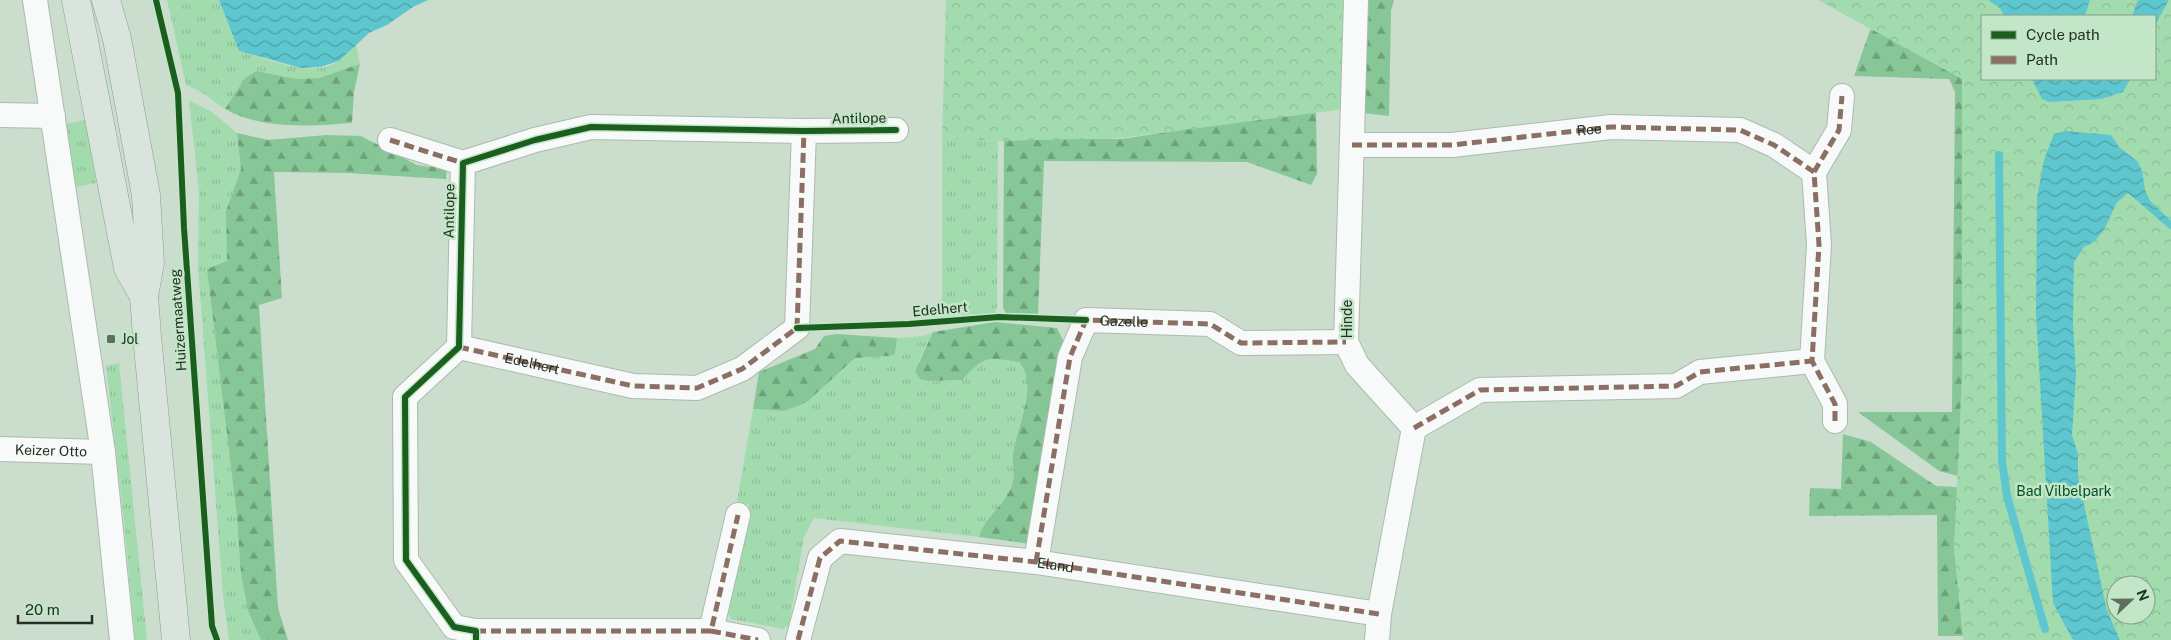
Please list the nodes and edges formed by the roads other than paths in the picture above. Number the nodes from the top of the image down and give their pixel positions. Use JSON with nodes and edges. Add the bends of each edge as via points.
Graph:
{"nodes":[{"id":1,"x":35,"y":0,"type":"edge"},
{"id":2,"x":76,"y":0,"type":"edge"},
{"id":3,"x":106,"y":0,"type":"edge"},
{"id":4,"x":1356,"y":0,"type":"edge"},
{"id":5,"x":1842,"y":96,"type":"dead end"},
{"id":6,"x":0,"y":115,"type":"edge"},
{"id":7,"x":53,"y":116,"type":"junction"},
{"id":8,"x":896,"y":130,"type":"dead end"},
{"id":9,"x":804,"y":131,"type":"junction"},
{"id":10,"x":390,"y":140,"type":"dead end"},
{"id":11,"x":1352,"y":145,"type":"junction"},
{"id":12,"x":463,"y":163,"type":"junction"},
{"id":13,"x":1814,"y":172,"type":"junction"},
{"id":14,"x":144,"y":296,"type":"junction"},
{"id":15,"x":1346,"y":342,"type":"junction"},
{"id":16,"x":459,"y":347,"type":"junction"},
{"id":17,"x":1812,"y":361,"type":"junction"},
{"id":18,"x":1835,"y":421,"type":"dead end"},
{"id":19,"x":1414,"y":428,"type":"junction"},
{"id":20,"x":0,"y":449,"type":"edge"},
{"id":21,"x":103,"y":452,"type":"junction"},
{"id":22,"x":738,"y":515,"type":"dead end"},
{"id":23,"x":1036,"y":562,"type":"junction"},
{"id":24,"x":1379,"y":614,"type":"junction"},
{"id":25,"x":711,"y":631,"type":"junction"},
{"id":26,"x":476,"y":636,"type":"edge"},
{"id":27,"x":122,"y":640,"type":"edge"},
{"id":28,"x":176,"y":640,"type":"edge"},
{"id":29,"x":758,"y":640,"type":"edge"},
{"id":30,"x":798,"y":640,"type":"edge"},
{"id":31,"x":1377,"y":640,"type":"edge"}],
"edges":[{"from":1,"to":7,"type":"street"},
{"from":2,"to":14,"type":"main road","name":"Huizermaatweg","via":[[128,268]]},
{"from":3,"to":14,"type":"main road","name":"Huizermaatweg","via":[[126,84],[146,195],[150,263]]},
{"from":4,"to":11,"type":"street","name":"Hinde"},
{"from":5,"to":13,"type":"street","via":[[1839,130]]},
{"from":6,"to":7,"type":"street"},
{"from":7,"to":21,"type":"street"},
{"from":8,"to":9,"type":"street","name":"Antilope"},
{"from":9,"to":12,"type":"street","name":"Antilope","via":[[592,127],[535,140]]},
{"from":9,"to":16,"type":"street","name":"Edelhert","via":[[797,328],[742,370],[696,388],[633,386]]},
{"from":10,"to":12,"type":"street"},
{"from":11,"to":13,"type":"street","name":"Ree","via":[[1452,145],[1611,127],[1740,130],[1774,145]]},
{"from":11,"to":15,"type":"street","name":"Hinde"},
{"from":12,"to":16,"type":"street","name":"Antilope"},
{"from":13,"to":17,"type":"street","via":[[1819,245]]},
{"from":14,"to":28,"type":"main road","name":"Huizermaatweg"},
{"from":15,"to":19,"type":"street","name":"Hinde","via":[[1358,365]]},
{"from":15,"to":23,"type":"street","name":"Gazelle","via":[[1241,343],[1210,324],[1086,320],[1070,356]]},
{"from":16,"to":26,"type":"street","via":[[405,397],[406,560],[454,627]]},
{"from":17,"to":18,"type":"street","via":[[1836,404]]},
{"from":17,"to":19,"type":"street","via":[[1700,372],[1676,386],[1480,390]]},
{"from":19,"to":24,"type":"street"},
{"from":20,"to":21,"type":"street","name":"Keizer Otto"},
{"from":21,"to":27,"type":"street"},
{"from":22,"to":25,"type":"street"},
{"from":23,"to":24,"type":"street","name":"Eland"},
{"from":23,"to":30,"type":"street","name":"Eland","via":[[840,541],[820,558]]},
{"from":24,"to":31,"type":"street"},
{"from":25,"to":26,"type":"street"},
{"from":25,"to":29,"type":"street"}]}
